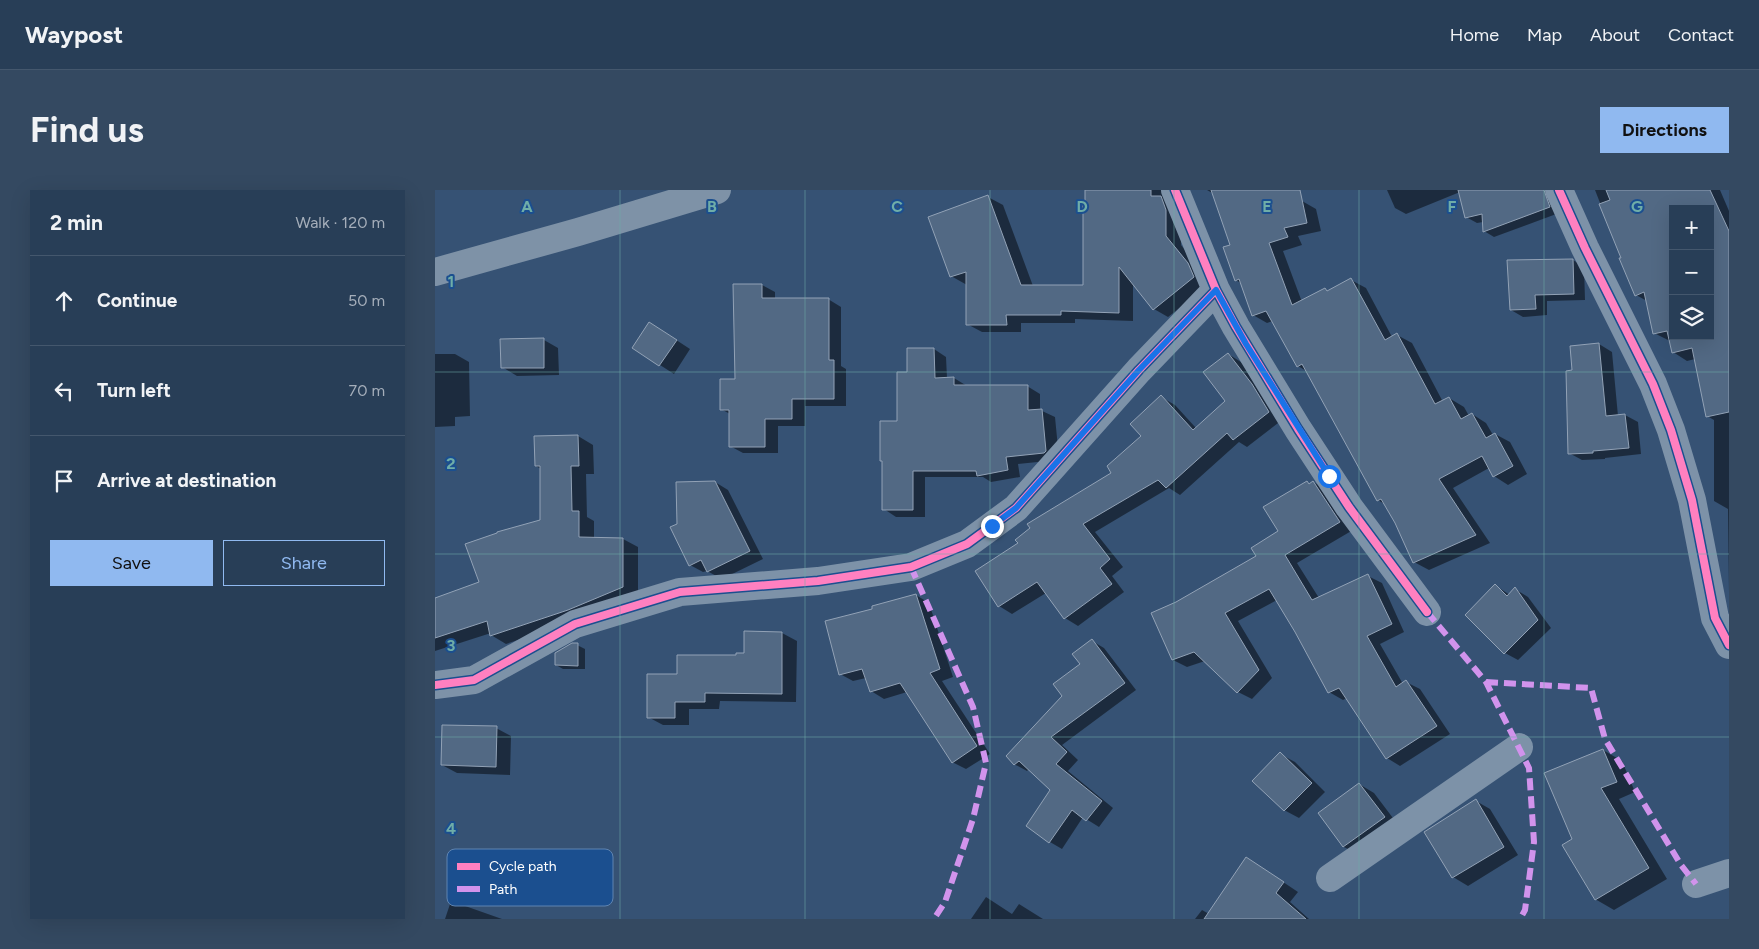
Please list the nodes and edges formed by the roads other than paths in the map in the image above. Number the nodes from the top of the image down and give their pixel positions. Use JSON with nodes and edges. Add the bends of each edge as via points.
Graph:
{"nodes":[{"id":1,"x":717,"y":190,"type":"edge"},
{"id":2,"x":1175,"y":190,"type":"edge"},
{"id":3,"x":1559,"y":190,"type":"edge"},
{"id":4,"x":435,"y":272,"type":"edge"},
{"id":5,"x":1216,"y":290,"type":"junction"},
{"id":6,"x":1427,"y":612,"type":"dead end"},
{"id":7,"x":1729,"y":645,"type":"edge"},
{"id":8,"x":435,"y":685,"type":"edge"},
{"id":9,"x":1519,"y":747,"type":"dead end"},
{"id":10,"x":1729,"y":873,"type":"edge"},
{"id":11,"x":1330,"y":878,"type":"dead end"},
{"id":12,"x":1696,"y":884,"type":"dead end"}],
"edges":[{"from":1,"to":4,"type":"highway"},
{"from":2,"to":5,"type":"street"},
{"from":3,"to":7,"type":"street","via":[[1653,384],[1667,420],[1692,500],[1715,618]]},
{"from":5,"to":6,"type":"street","via":[[1287,412],[1349,507]]},
{"from":5,"to":8,"type":"street","via":[[1139,370],[1016,508],[967,544],[911,567],[818,581],[681,592],[575,624],[474,680]]},
{"from":9,"to":11,"type":"street"},
{"from":10,"to":12,"type":"street"}]}
